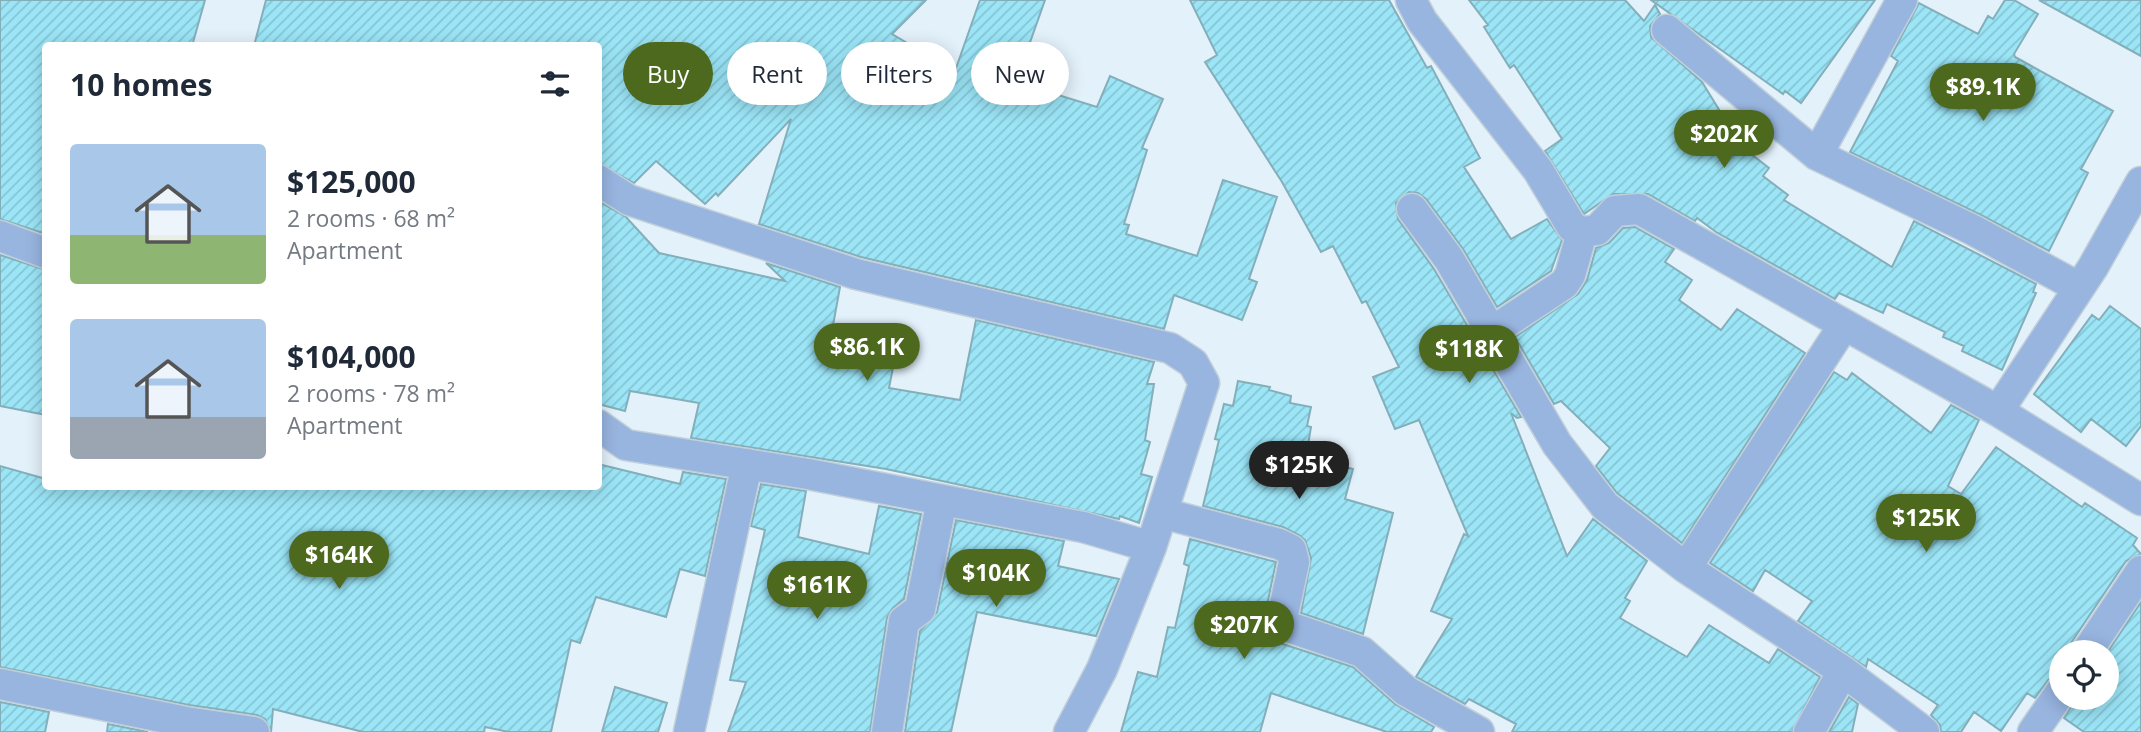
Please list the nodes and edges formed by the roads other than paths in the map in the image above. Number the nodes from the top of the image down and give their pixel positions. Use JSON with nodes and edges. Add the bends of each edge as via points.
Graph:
{"nodes":[{"id":1,"x":1411,"y":0,"type":"edge"},
{"id":2,"x":1902,"y":0,"type":"edge"},
{"id":3,"x":1667,"y":30,"type":"dead end"},
{"id":4,"x":1817,"y":155,"type":"junction"},
{"id":5,"x":2141,"y":182,"type":"edge"},
{"id":6,"x":602,"y":183,"type":"edge"},
{"id":7,"x":1412,"y":209,"type":"dead end"},
{"id":8,"x":1582,"y":232,"type":"junction"},
{"id":9,"x":0,"y":236,"type":"edge"},
{"id":10,"x":42,"y":252,"type":"edge"},
{"id":11,"x":2078,"y":288,"type":"junction"},
{"id":12,"x":1844,"y":325,"type":"junction"},
{"id":13,"x":1490,"y":332,"type":"junction"},
{"id":14,"x":1998,"y":411,"type":"junction"},
{"id":15,"x":602,"y":428,"type":"edge"},
{"id":16,"x":747,"y":464,"type":"junction"},
{"id":17,"x":942,"y":500,"type":"junction"},
{"id":18,"x":2141,"y":500,"type":"edge"},
{"id":19,"x":1162,"y":513,"type":"junction"},
{"id":20,"x":1150,"y":547,"type":"junction"},
{"id":21,"x":1686,"y":568,"type":"junction"},
{"id":22,"x":2141,"y":571,"type":"edge"},
{"id":23,"x":2095,"y":640,"type":"edge"},
{"id":24,"x":1843,"y":671,"type":"junction"},
{"id":25,"x":0,"y":684,"type":"edge"},
{"id":26,"x":2049,"y":710,"type":"edge"},
{"id":27,"x":254,"y":732,"type":"edge"},
{"id":28,"x":689,"y":732,"type":"edge"},
{"id":29,"x":887,"y":732,"type":"edge"},
{"id":30,"x":1069,"y":732,"type":"edge"},
{"id":31,"x":1479,"y":732,"type":"edge"},
{"id":32,"x":1809,"y":732,"type":"edge"},
{"id":33,"x":1924,"y":732,"type":"edge"},
{"id":34,"x":2034,"y":732,"type":"edge"}],
"edges":[{"from":1,"to":8,"type":"street","via":[[1422,21],[1538,170],[1572,227]]},
{"from":2,"to":4,"type":"street"},
{"from":3,"to":4,"type":"street"},
{"from":4,"to":11,"type":"street","via":[[1973,230]]},
{"from":5,"to":11,"type":"street"},
{"from":6,"to":19,"type":"street","via":[[629,200],[856,274],[1170,348],[1193,363],[1204,383]]},
{"from":7,"to":13,"type":"street","via":[[1449,259]]},
{"from":8,"to":12,"type":"street","via":[[1597,230],[1615,211],[1639,209]]},
{"from":8,"to":13,"type":"street","via":[[1564,284]]},
{"from":9,"to":10,"type":"street"},
{"from":11,"to":14,"type":"street"},
{"from":12,"to":14,"type":"street"},
{"from":12,"to":21,"type":"street"},
{"from":13,"to":21,"type":"street","via":[[1557,444],[1605,506]]},
{"from":14,"to":18,"type":"street"},
{"from":15,"to":16,"type":"street","via":[[626,445]]},
{"from":16,"to":17,"type":"street"},
{"from":16,"to":28,"type":"street"},
{"from":17,"to":20,"type":"street","via":[[1083,527]]},
{"from":17,"to":29,"type":"street","via":[[920,609],[904,621]]},
{"from":19,"to":20,"type":"street"},
{"from":19,"to":31,"type":"street","via":[[1291,550],[1294,562],[1282,619],[1286,626],[1362,652],[1406,691]]},
{"from":20,"to":30,"type":"street","via":[[1102,669]]},
{"from":21,"to":24,"type":"street"},
{"from":22,"to":23,"type":"street"},
{"from":24,"to":32,"type":"street"},
{"from":24,"to":33,"type":"street"},
{"from":25,"to":27,"type":"street"},
{"from":26,"to":34,"type":"street"}]}
